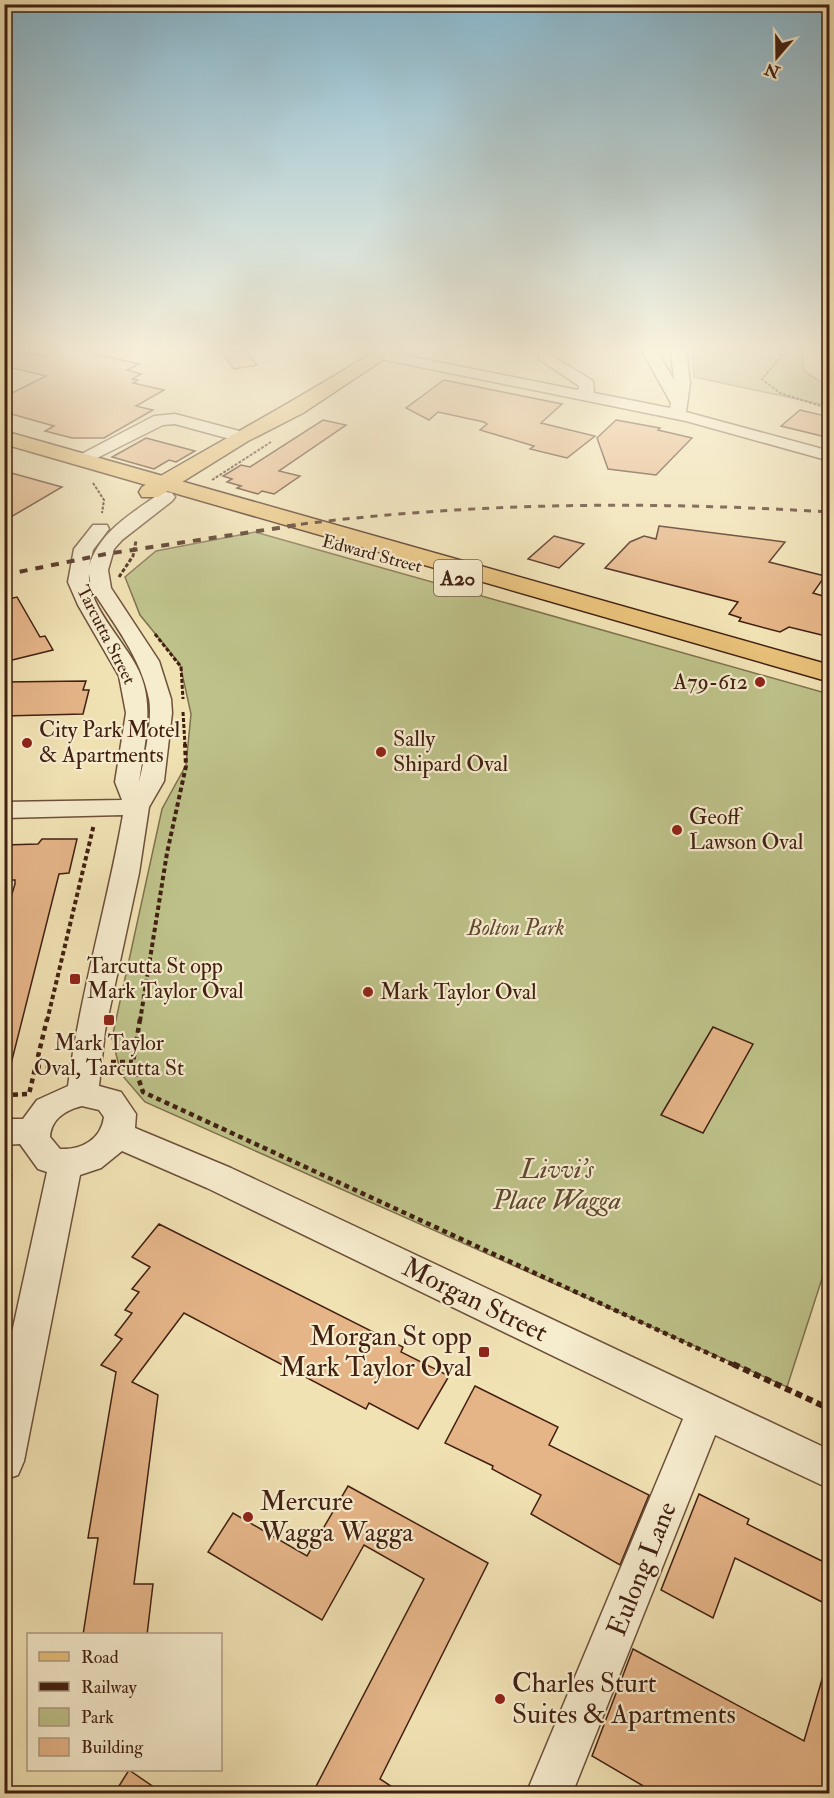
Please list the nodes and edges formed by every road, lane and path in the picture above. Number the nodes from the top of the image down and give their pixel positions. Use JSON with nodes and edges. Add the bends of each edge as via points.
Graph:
{"nodes":[{"id":1,"x":130,"y":435,"type":"edge"},
{"id":2,"x":233,"y":435,"type":"edge"},
{"id":3,"x":245,"y":435,"type":"edge"},
{"id":4,"x":263,"y":435,"type":"edge"},
{"id":5,"x":762,"y":435,"type":"edge"},
{"id":6,"x":4,"y":437,"type":"edge"},
{"id":7,"x":241,"y":437,"type":"junction"},
{"id":8,"x":4,"y":449,"type":"edge"},
{"id":9,"x":830,"y":456,"type":"edge"},
{"id":10,"x":81,"y":459,"type":"junction"},
{"id":11,"x":93,"y":483,"type":"dead end"},
{"id":12,"x":166,"y":489,"type":"junction"},
{"id":13,"x":102,"y":513,"type":"dead end"},
{"id":14,"x":830,"y":674,"type":"edge"},
{"id":15,"x":159,"y":740,"type":"junction"},
{"id":16,"x":134,"y":741,"type":"junction"},
{"id":17,"x":137,"y":807,"type":"junction"},
{"id":18,"x":4,"y":810,"type":"edge"},
{"id":19,"x":94,"y":822,"type":"dead end"},
{"id":20,"x":114,"y":1062,"type":"dead end"},
{"id":21,"x":50,"y":1066,"type":"dead end"},
{"id":22,"x":36,"y":1067,"type":"junction"},
{"id":23,"x":82,"y":1094,"type":"junction"},
{"id":24,"x":5,"y":1095,"type":"edge"},
{"id":25,"x":4,"y":1101,"type":"edge"},
{"id":26,"x":19,"y":1132,"type":"edge"},
{"id":27,"x":118,"y":1135,"type":"junction"},
{"id":28,"x":66,"y":1162,"type":"junction"},
{"id":29,"x":4,"y":1172,"type":"edge"},
{"id":30,"x":4,"y":1199,"type":"edge"},
{"id":31,"x":830,"y":1409,"type":"edge"},
{"id":32,"x":706,"y":1410,"type":"junction"},
{"id":33,"x":4,"y":1461,"type":"edge"},
{"id":34,"x":830,"y":1470,"type":"edge"},
{"id":35,"x":549,"y":1794,"type":"edge"}],
"edges":[{"from":1,"to":10,"type":"street"},
{"from":2,"to":7,"type":"street"},
{"from":3,"to":7,"type":"main road"},
{"from":4,"to":12,"type":"main road"},
{"from":5,"to":9,"type":"street"},
{"from":6,"to":10,"type":"main road","number":"A20"},
{"from":7,"to":12,"type":"main road"},
{"from":8,"to":12,"type":"main road","number":"A20"},
{"from":10,"to":12,"type":"main road","number":"A20"},
{"from":11,"to":13,"type":"path","via":[[104,500]]},
{"from":12,"to":14,"type":"main road","name":"Edward Street","number":"A20","via":[[443,574]]},
{"from":12,"to":15,"type":"street","name":"Tarcutta Street","via":[[115,536],[105,548],[98,570],[102,588],[148,661],[160,699]]},
{"from":12,"to":16,"type":"street","name":"Tarcutta Street","via":[[110,519],[84,549],[78,571],[82,593],[130,676],[135,695]]},
{"from":15,"to":16,"type":"street"},
{"from":15,"to":17,"type":"street","name":"Tarcutta Street","via":[[152,781]]},
{"from":16,"to":17,"type":"street","name":"Tarcutta Street","via":[[128,782]]},
{"from":17,"to":18,"type":"street"},
{"from":17,"to":23,"type":"street","name":"Tarcutta Street","via":[[90,1031]]},
{"from":19,"to":22,"type":"path"},
{"from":20,"to":31,"type":"path","via":[[133,1062],[143,1092]]},
{"from":21,"to":22,"type":"path"},
{"from":22,"to":24,"type":"path","via":[[29,1094]]},
{"from":23,"to":26,"type":"street","via":[[50,1106]]},
{"from":23,"to":27,"type":"street","via":[[95,1095],[115,1106],[120,1115]]},
{"from":24,"to":25,"type":"path"},
{"from":26,"to":28,"type":"street","via":[[34,1141],[45,1156]]},
{"from":27,"to":28,"type":"street","via":[[102,1153]]},
{"from":27,"to":32,"type":"street","name":"Morgan Street","via":[[219,1178]]},
{"from":28,"to":33,"type":"street"},
{"from":29,"to":30,"type":"path","via":[[11,1172]]},
{"from":32,"to":34,"type":"street","name":"Morgan Street"},
{"from":32,"to":35,"type":"street","name":"Eulong Lane"}]}
